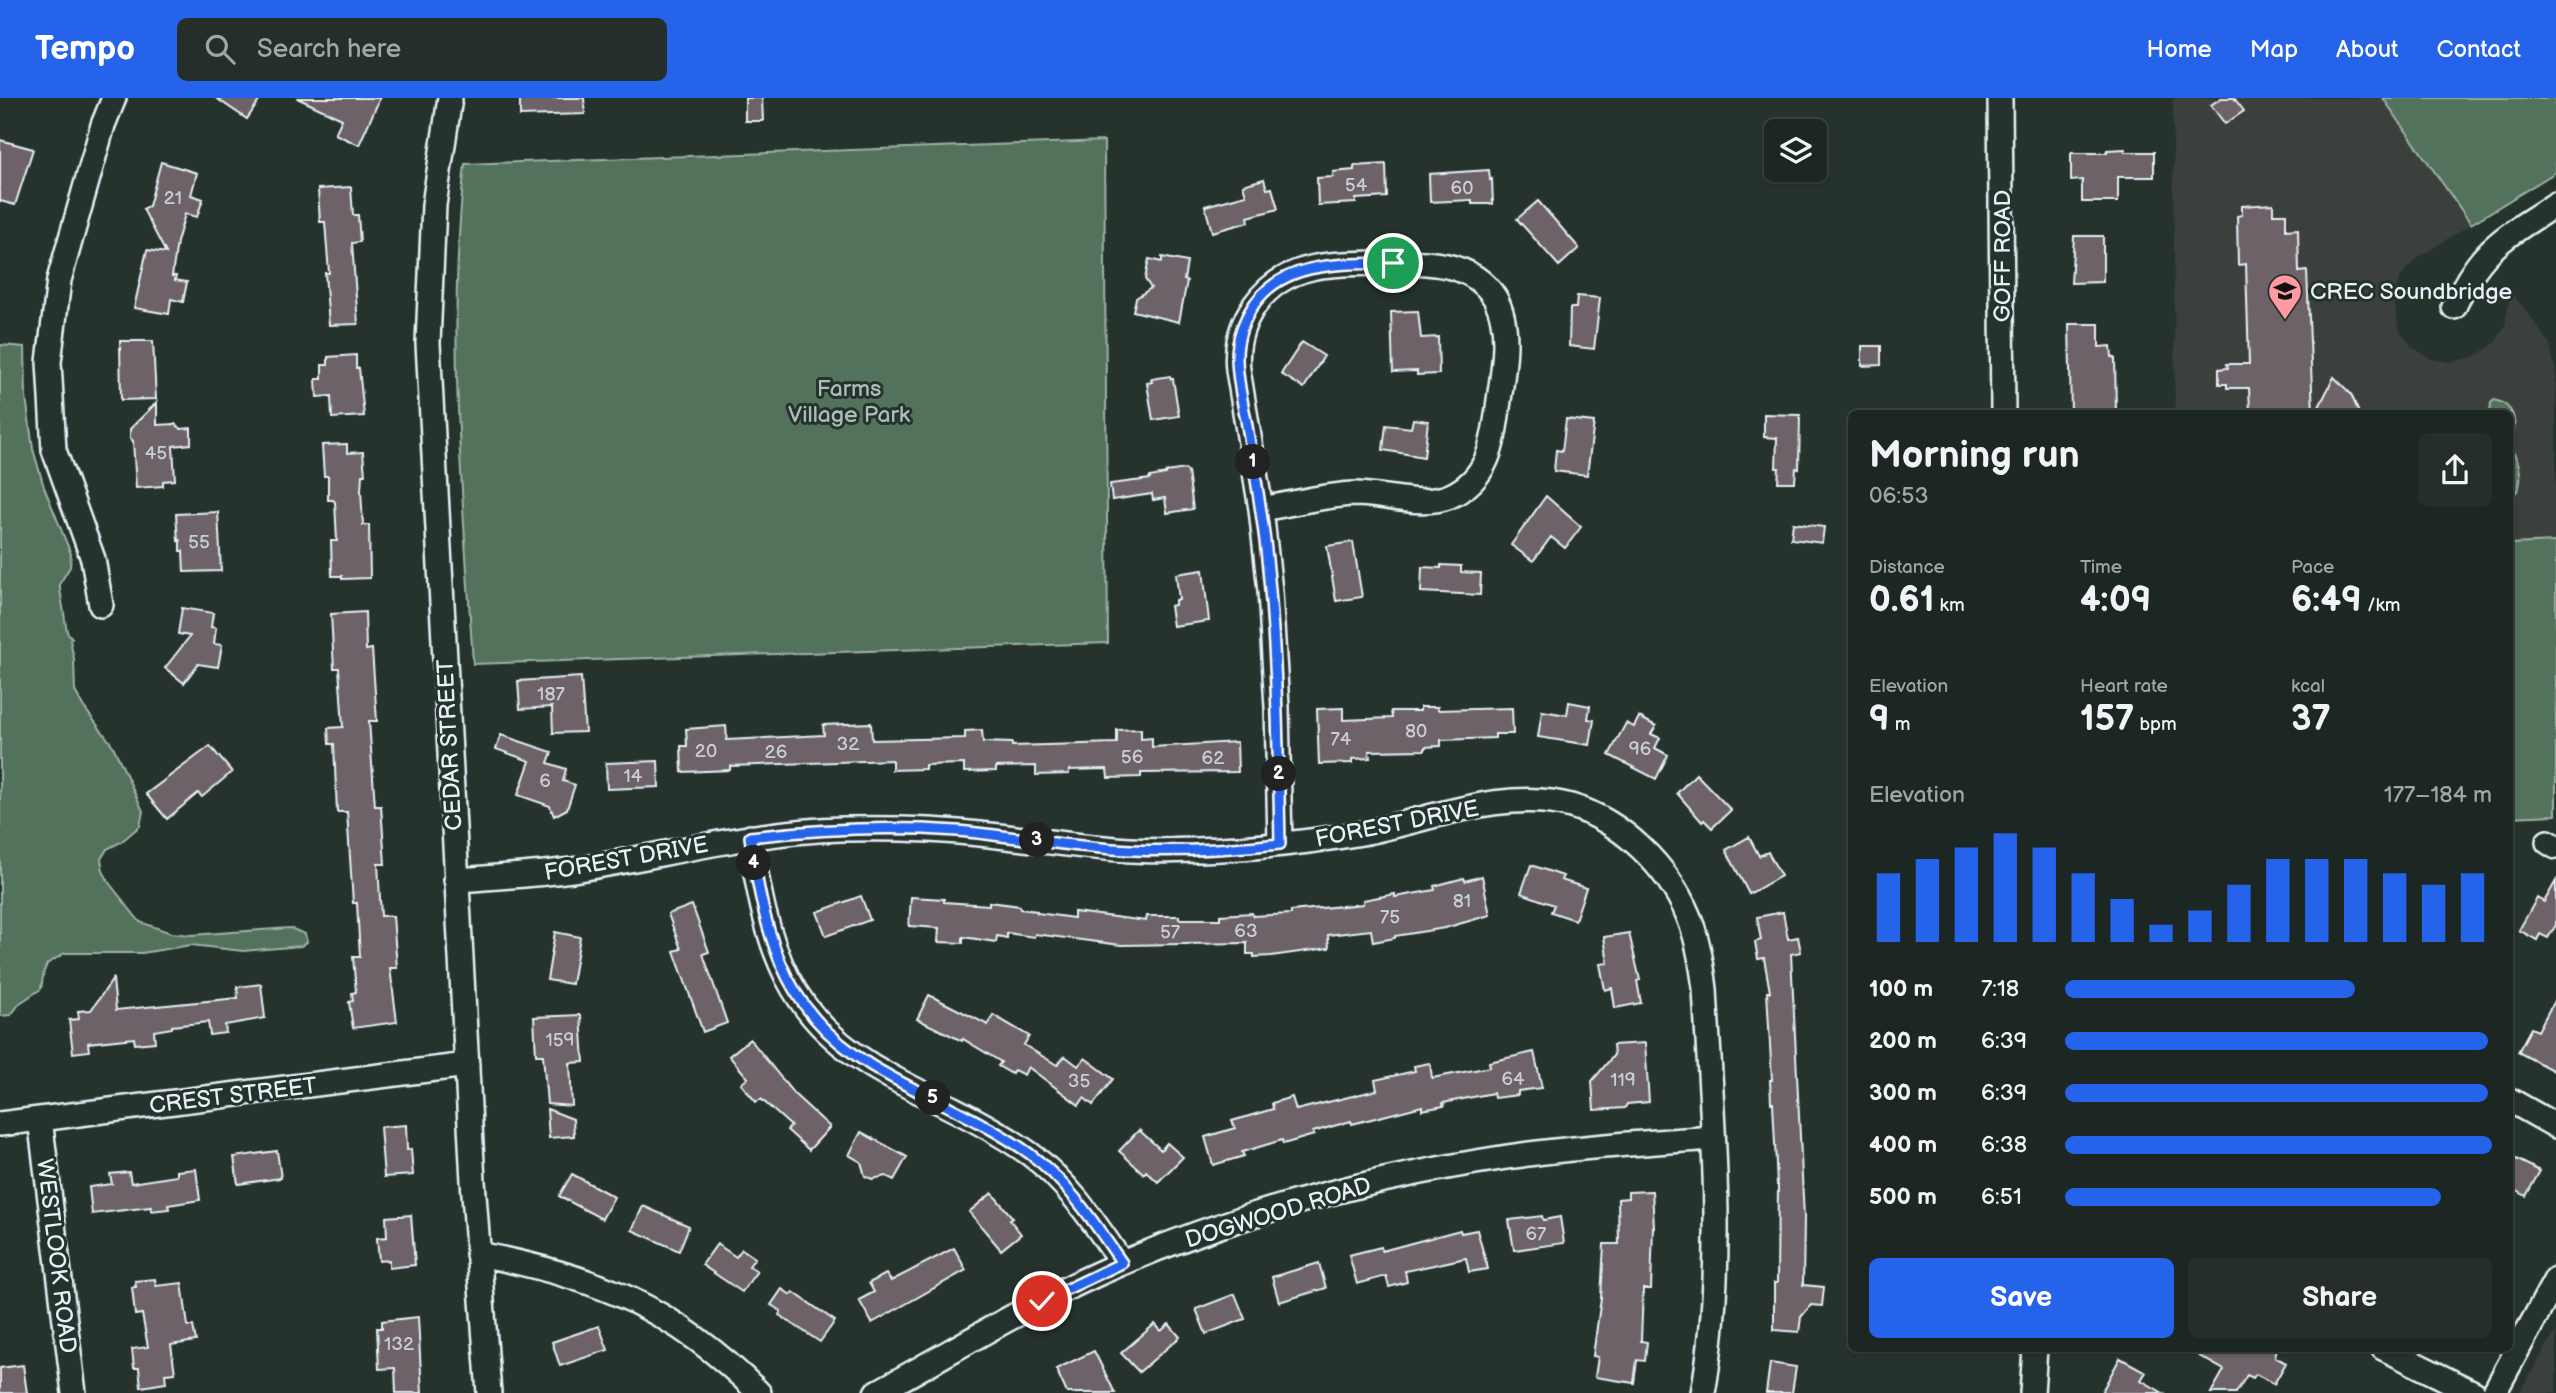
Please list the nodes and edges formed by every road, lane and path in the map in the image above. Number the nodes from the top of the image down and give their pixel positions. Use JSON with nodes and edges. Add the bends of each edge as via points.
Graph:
{"nodes":[{"id":1,"x":114,"y":98,"type":"edge"},
{"id":2,"x":450,"y":98,"type":"edge"},
{"id":3,"x":2000,"y":98,"type":"edge"},
{"id":4,"x":2556,"y":204,"type":"edge"},
{"id":5,"x":2454,"y":307,"type":"dead end"},
{"id":6,"x":2003,"y":410,"type":"edge"},
{"id":7,"x":1261,"y":509,"type":"junction"},
{"id":8,"x":101,"y":605,"type":"dead end"},
{"id":9,"x":750,"y":837,"type":"junction"},
{"id":10,"x":1280,"y":844,"type":"junction"},
{"id":11,"x":456,"y":880,"type":"junction"},
{"id":12,"x":467,"y":1065,"type":"junction"},
{"id":13,"x":2513,"y":1102,"type":"edge"},
{"id":14,"x":40,"y":1119,"type":"junction"},
{"id":15,"x":0,"y":1124,"type":"edge"},
{"id":16,"x":2556,"y":1126,"type":"edge"},
{"id":17,"x":1713,"y":1138,"type":"junction"},
{"id":18,"x":478,"y":1254,"type":"junction"},
{"id":19,"x":1122,"y":1263,"type":"junction"},
{"id":20,"x":2556,"y":1279,"type":"edge"},
{"id":21,"x":2035,"y":1352,"type":"edge"},
{"id":22,"x":2392,"y":1352,"type":"edge"},
{"id":23,"x":74,"y":1393,"type":"edge"},
{"id":24,"x":489,"y":1393,"type":"edge"},
{"id":25,"x":759,"y":1393,"type":"edge"},
{"id":26,"x":876,"y":1393,"type":"edge"},
{"id":27,"x":1703,"y":1393,"type":"edge"},
{"id":28,"x":2032,"y":1393,"type":"edge"},
{"id":29,"x":2474,"y":1393,"type":"edge"},
{"id":30,"x":2494,"y":1393,"type":"edge"}],
"edges":[{"from":1,"to":8,"type":"street","via":[[59,280],[49,362],[54,450],[93,559]]},
{"from":2,"to":11,"type":"street","name":"CEDAR STREET","via":[[434,205],[427,331]]},
{"from":3,"to":6,"type":"street","name":"GOFF ROAD"},
{"from":4,"to":5,"type":"street","via":[[2489,249]]},
{"from":7,"to":7,"type":"street","via":[[1237,353],[1243,324],[1264,293],[1303,270],[1346,265],[1428,263],[1459,269],[1483,283],[1502,315],[1504,349],[1492,447],[1473,481],[1435,500],[1347,495]]},
{"from":7,"to":10,"type":"street","via":[[1275,669]]},
{"from":9,"to":10,"type":"street","name":"FOREST DRIVE","via":[[886,829],[954,831],[1131,850]]},
{"from":9,"to":11,"type":"street","name":"FOREST DRIVE","via":[[574,869]]},
{"from":9,"to":19,"type":"street","via":[[773,945],[792,986],[818,1025],[865,1063],[1030,1154],[1064,1185]]},
{"from":10,"to":17,"type":"street","name":"FOREST DRIVE","via":[[1363,833],[1522,801],[1570,806],[1612,825],[1639,846],[1674,888],[1694,931],[1705,989]]},
{"from":11,"to":12,"type":"street","name":"CEDAR STREET"},
{"from":12,"to":14,"type":"street","name":"CREST STREET"},
{"from":12,"to":18,"type":"street","name":"CEDAR STREET"},
{"from":13,"to":16,"type":"street"},
{"from":14,"to":15,"type":"street","name":"CREST STREET"},
{"from":14,"to":23,"type":"street","name":"WESTLOOK ROAD"},
{"from":17,"to":19,"type":"street","name":"DOGWOOD ROAD","via":[[1558,1150],[1425,1172],[1280,1209]]},
{"from":17,"to":27,"type":"street","name":"FOREST DRIVE","via":[[1716,1264]]},
{"from":18,"to":24,"type":"street","name":"CEDAR STREET"},
{"from":18,"to":25,"type":"street","via":[[588,1281],[646,1305],[693,1336]]},
{"from":19,"to":26,"type":"street","name":"DOGWOOD ROAD","via":[[1019,1313]]},
{"from":20,"to":30,"type":"street"},
{"from":21,"to":28,"type":"street"},
{"from":22,"to":29,"type":"street"}]}
